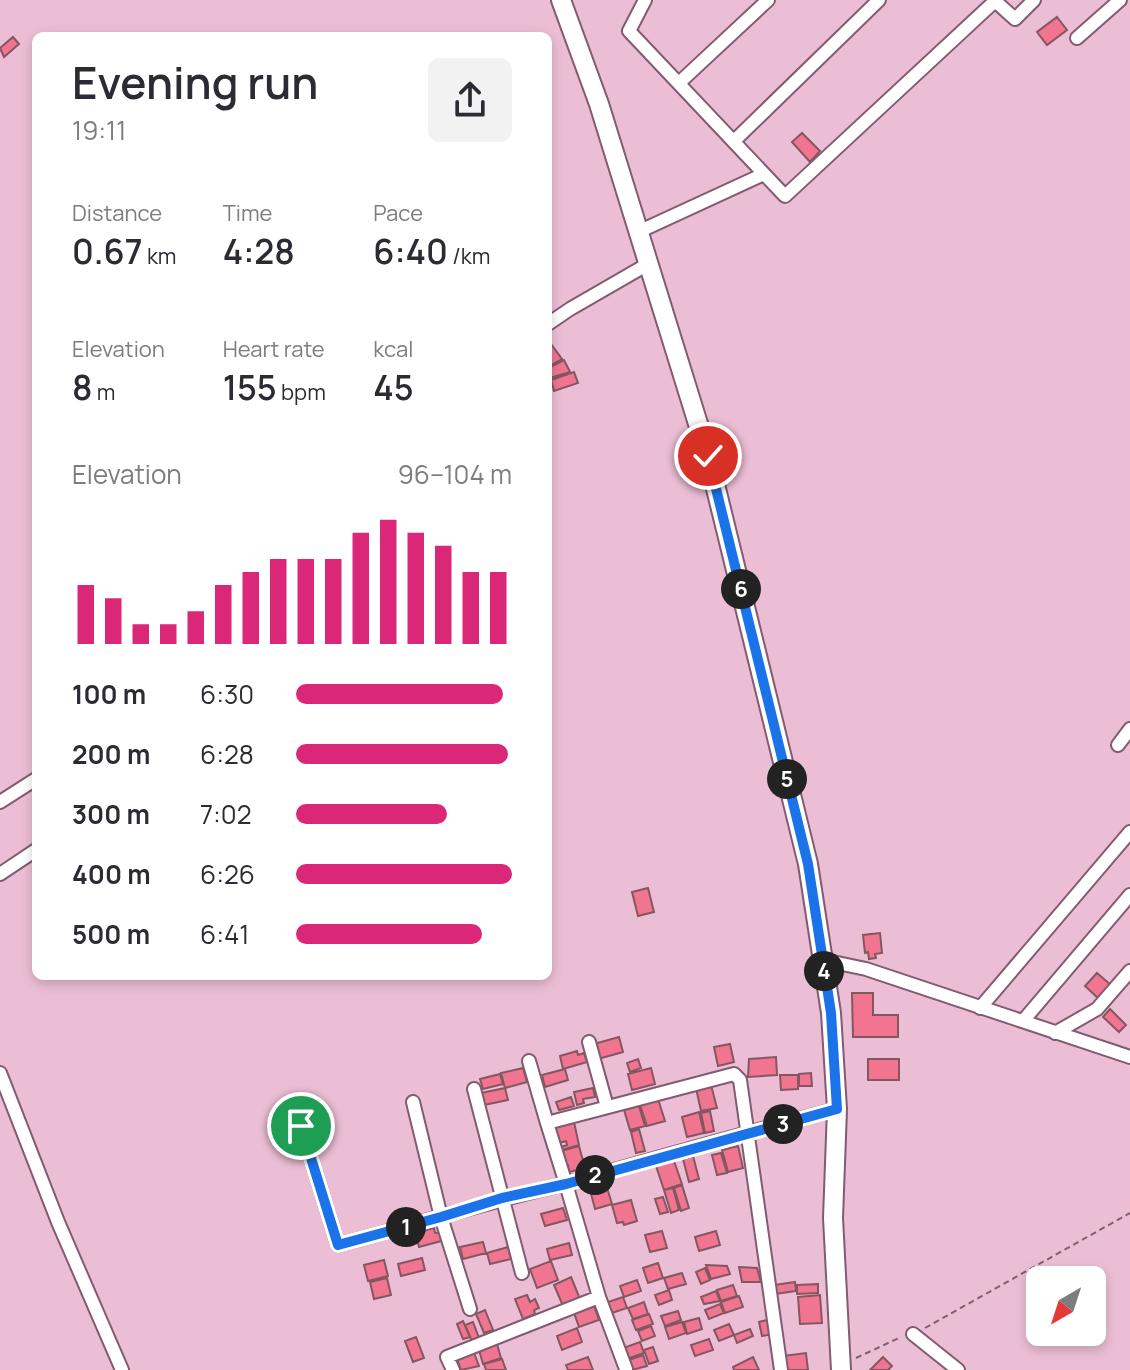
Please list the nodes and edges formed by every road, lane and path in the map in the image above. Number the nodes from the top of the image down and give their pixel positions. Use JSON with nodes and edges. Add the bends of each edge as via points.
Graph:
{"nodes":[{"id":1,"x":561,"y":0,"type":"edge"},
{"id":2,"x":645,"y":0,"type":"edge"},
{"id":3,"x":768,"y":0,"type":"edge"},
{"id":4,"x":879,"y":0,"type":"edge"},
{"id":5,"x":995,"y":0,"type":"edge"},
{"id":6,"x":1034,"y":0,"type":"edge"},
{"id":7,"x":1120,"y":0,"type":"edge"},
{"id":8,"x":1077,"y":38,"type":"dead end"},
{"id":9,"x":680,"y":82,"type":"junction"},
{"id":10,"x":734,"y":141,"type":"junction"},
{"id":11,"x":764,"y":174,"type":"junction"},
{"id":12,"x":638,"y":232,"type":"junction"},
{"id":13,"x":648,"y":264,"type":"junction"},
{"id":14,"x":552,"y":322,"type":"edge"},
{"id":15,"x":1130,"y":729,"type":"edge"},
{"id":16,"x":1118,"y":745,"type":"dead end"},
{"id":17,"x":32,"y":782,"type":"edge"},
{"id":18,"x":0,"y":802,"type":"edge"},
{"id":19,"x":1130,"y":832,"type":"edge"},
{"id":20,"x":32,"y":853,"type":"edge"},
{"id":21,"x":0,"y":874,"type":"edge"},
{"id":22,"x":1130,"y":895,"type":"edge"},
{"id":23,"x":823,"y":960,"type":"junction"},
{"id":24,"x":1130,"y":971,"type":"edge"},
{"id":25,"x":980,"y":1008,"type":"junction"},
{"id":26,"x":1023,"y":1021,"type":"junction"},
{"id":27,"x":1055,"y":1033,"type":"junction"},
{"id":28,"x":589,"y":1042,"type":"dead end"},
{"id":29,"x":1130,"y":1057,"type":"edge"},
{"id":30,"x":529,"y":1061,"type":"dead end"},
{"id":31,"x":0,"y":1073,"type":"edge"},
{"id":32,"x":474,"y":1089,"type":"dead end"},
{"id":33,"x":413,"y":1102,"type":"dead end"},
{"id":34,"x":607,"y":1107,"type":"junction"},
{"id":35,"x":837,"y":1109,"type":"junction"},
{"id":36,"x":547,"y":1123,"type":"junction"},
{"id":37,"x":301,"y":1126,"type":"dead end"},
{"id":38,"x":746,"y":1134,"type":"junction"},
{"id":39,"x":566,"y":1184,"type":"junction"},
{"id":40,"x":502,"y":1198,"type":"junction"},
{"id":41,"x":1130,"y":1213,"type":"edge"},
{"id":42,"x":441,"y":1217,"type":"junction"},
{"id":43,"x":522,"y":1273,"type":"dead end"},
{"id":44,"x":599,"y":1297,"type":"junction"},
{"id":45,"x":470,"y":1309,"type":"dead end"},
{"id":46,"x":913,"y":1334,"type":"junction"},
{"id":47,"x":848,"y":1364,"type":"edge"},
{"id":48,"x":122,"y":1370,"type":"edge"},
{"id":49,"x":453,"y":1370,"type":"edge"},
{"id":50,"x":625,"y":1370,"type":"edge"},
{"id":51,"x":781,"y":1370,"type":"edge"},
{"id":52,"x":958,"y":1370,"type":"edge"}],
"edges":[{"from":1,"to":12,"type":"street"},
{"from":2,"to":9,"type":"street","via":[[629,31]]},
{"from":3,"to":9,"type":"street"},
{"from":4,"to":10,"type":"street"},
{"from":5,"to":6,"type":"street","via":[[1015,19]]},
{"from":5,"to":11,"type":"street","via":[[785,196]]},
{"from":7,"to":8,"type":"street"},
{"from":9,"to":10,"type":"street"},
{"from":10,"to":11,"type":"street"},
{"from":11,"to":12,"type":"street"},
{"from":12,"to":13,"type":"street"},
{"from":13,"to":14,"type":"street"},
{"from":13,"to":23,"type":"street","via":[[708,456],[808,864]]},
{"from":15,"to":16,"type":"street"},
{"from":17,"to":18,"type":"street"},
{"from":19,"to":25,"type":"street"},
{"from":20,"to":21,"type":"street"},
{"from":22,"to":26,"type":"street"},
{"from":23,"to":25,"type":"street"},
{"from":23,"to":35,"type":"street"},
{"from":24,"to":27,"type":"street","via":[[1097,1009]]},
{"from":25,"to":26,"type":"street"},
{"from":26,"to":27,"type":"street"},
{"from":27,"to":29,"type":"street"},
{"from":28,"to":34,"type":"street"},
{"from":30,"to":36,"type":"street"},
{"from":31,"to":48,"type":"street"},
{"from":32,"to":40,"type":"street"},
{"from":33,"to":42,"type":"street"},
{"from":34,"to":36,"type":"street"},
{"from":34,"to":38,"type":"street","via":[[734,1074],[740,1080]]},
{"from":35,"to":38,"type":"street"},
{"from":35,"to":47,"type":"street","via":[[833,1218]]},
{"from":36,"to":39,"type":"street"},
{"from":37,"to":42,"type":"street","via":[[338,1245]]},
{"from":38,"to":39,"type":"street"},
{"from":38,"to":51,"type":"street"},
{"from":39,"to":40,"type":"street"},
{"from":39,"to":44,"type":"street"},
{"from":40,"to":42,"type":"street"},
{"from":40,"to":43,"type":"street"},
{"from":41,"to":46,"type":"path"},
{"from":42,"to":45,"type":"street"},
{"from":44,"to":49,"type":"street","via":[[447,1357]]},
{"from":44,"to":50,"type":"street"},
{"from":46,"to":47,"type":"path"},
{"from":46,"to":52,"type":"street"}]}
